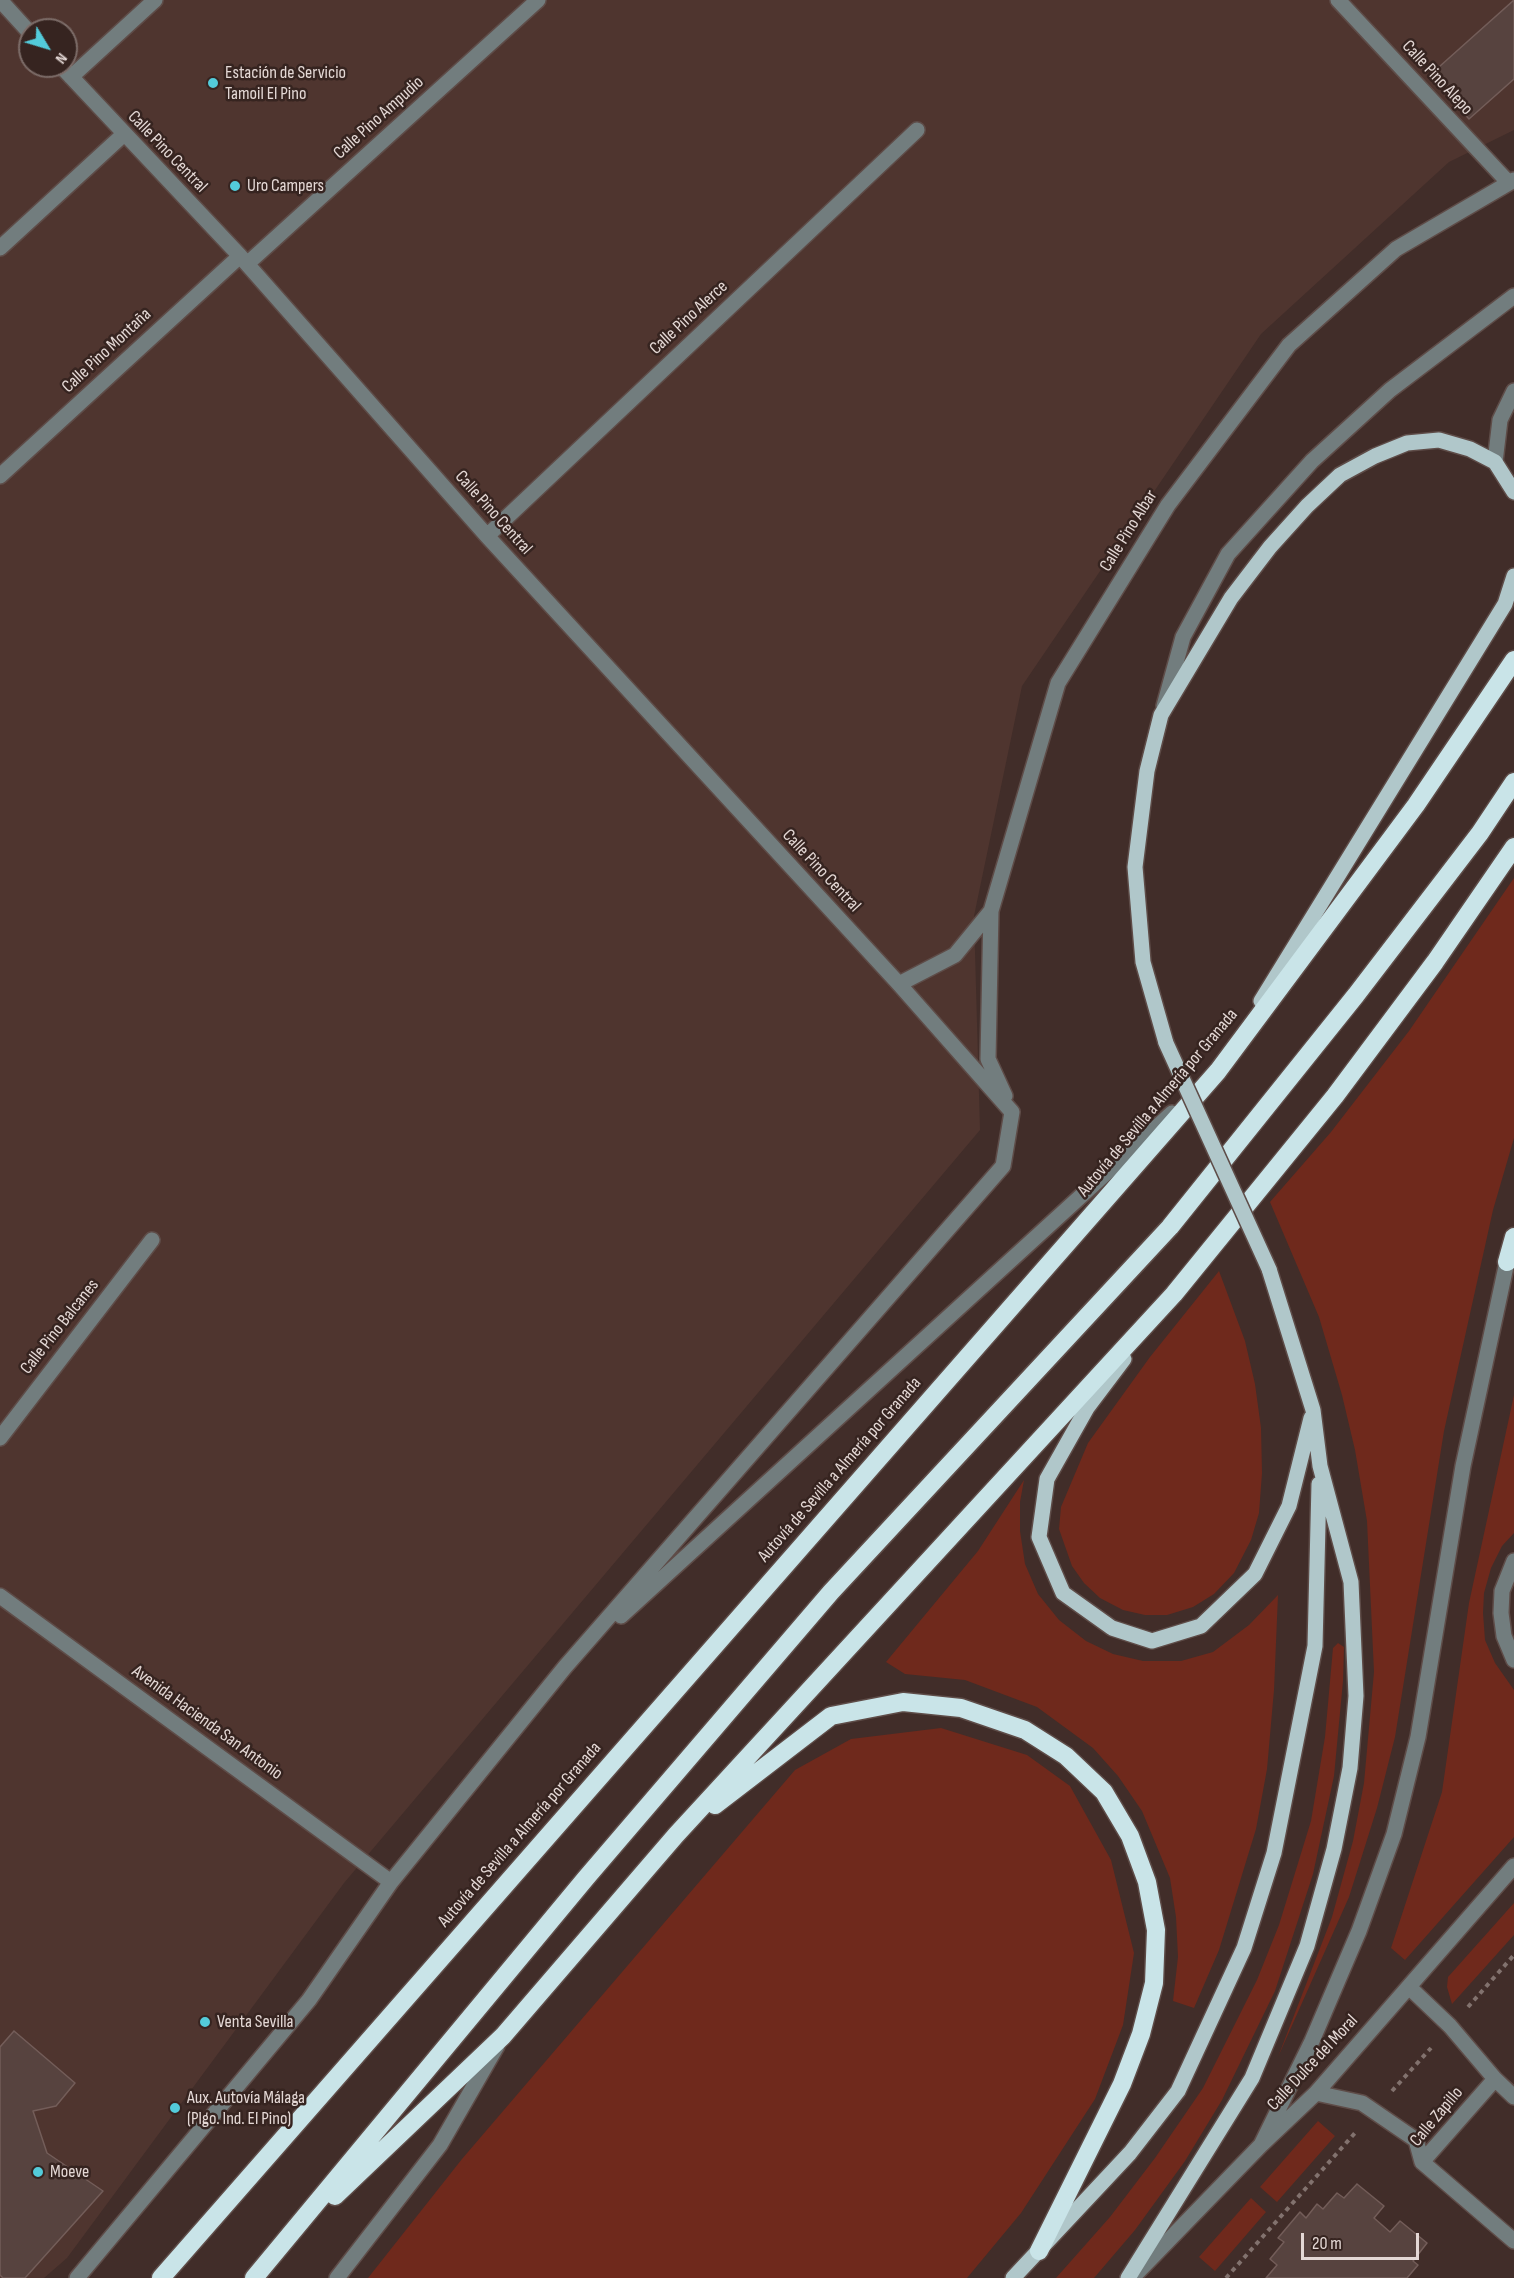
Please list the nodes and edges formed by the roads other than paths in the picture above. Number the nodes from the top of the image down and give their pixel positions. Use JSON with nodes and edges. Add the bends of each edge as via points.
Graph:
{"nodes":[{"id":1,"x":0,"y":0,"type":"edge"},
{"id":2,"x":156,"y":0,"type":"edge"},
{"id":3,"x":538,"y":0,"type":"edge"},
{"id":4,"x":1338,"y":0,"type":"edge"},
{"id":5,"x":18,"y":20,"type":"edge"},
{"id":6,"x":78,"y":62,"type":"edge"},
{"id":7,"x":72,"y":78,"type":"edge"},
{"id":8,"x":917,"y":130,"type":"dead end"},
{"id":9,"x":124,"y":134,"type":"junction"},
{"id":10,"x":1511,"y":181,"type":"edge"},
{"id":11,"x":0,"y":248,"type":"edge"},
{"id":12,"x":244,"y":260,"type":"junction"},
{"id":13,"x":1514,"y":296,"type":"edge"},
{"id":14,"x":1514,"y":392,"type":"edge"},
{"id":15,"x":1495,"y":462,"type":"junction"},
{"id":16,"x":0,"y":476,"type":"edge"},
{"id":17,"x":1514,"y":492,"type":"edge"},
{"id":18,"x":487,"y":536,"type":"junction"},
{"id":19,"x":1514,"y":576,"type":"edge"},
{"id":20,"x":1514,"y":660,"type":"edge"},
{"id":21,"x":1161,"y":715,"type":"junction"},
{"id":22,"x":1514,"y":782,"type":"edge"},
{"id":23,"x":1514,"y":847,"type":"edge"},
{"id":24,"x":992,"y":911,"type":"junction"},
{"id":25,"x":899,"y":984,"type":"junction"},
{"id":26,"x":1218,"y":1071,"type":"junction"},
{"id":27,"x":1012,"y":1112,"type":"junction"},
{"id":28,"x":1514,"y":1237,"type":"edge"},
{"id":29,"x":152,"y":1240,"type":"dead end"},
{"id":30,"x":1507,"y":1262,"type":"junction"},
{"id":31,"x":1514,"y":1282,"type":"edge"},
{"id":32,"x":1174,"y":1294,"type":"junction"},
{"id":33,"x":1313,"y":1410,"type":"junction"},
{"id":34,"x":0,"y":1438,"type":"edge"},
{"id":35,"x":1320,"y":1466,"type":"junction"},
{"id":36,"x":1514,"y":1561,"type":"edge"},
{"id":37,"x":0,"y":1596,"type":"edge"},
{"id":38,"x":1514,"y":1660,"type":"edge"},
{"id":39,"x":566,"y":1667,"type":"junction"},
{"id":40,"x":676,"y":1835,"type":"junction"},
{"id":41,"x":1514,"y":1866,"type":"edge"},
{"id":42,"x":391,"y":1882,"type":"junction"},
{"id":43,"x":1409,"y":1987,"type":"junction"},
{"id":44,"x":503,"y":2036,"type":"junction"},
{"id":45,"x":1495,"y":2079,"type":"junction"},
{"id":46,"x":1316,"y":2093,"type":"junction"},
{"id":47,"x":1514,"y":2097,"type":"edge"},
{"id":48,"x":1260,"y":2145,"type":"junction"},
{"id":49,"x":1422,"y":2162,"type":"junction"},
{"id":50,"x":1514,"y":2241,"type":"edge"},
{"id":51,"x":1039,"y":2251,"type":"junction"},
{"id":52,"x":275,"y":2254,"type":"junction"},
{"id":53,"x":77,"y":2278,"type":"edge"},
{"id":54,"x":161,"y":2278,"type":"edge"},
{"id":55,"x":254,"y":2278,"type":"edge"},
{"id":56,"x":337,"y":2278,"type":"edge"},
{"id":57,"x":1013,"y":2278,"type":"edge"},
{"id":58,"x":1130,"y":2278,"type":"edge"}],
"edges":[{"from":1,"to":5,"type":"street"},
{"from":2,"to":6,"type":"street"},
{"from":3,"to":12,"type":"street","name":"Calle Pino Ampudio"},
{"from":4,"to":10,"type":"street","name":"Calle Pino Alepo"},
{"from":7,"to":9,"type":"street","name":"Calle Pino Central"},
{"from":8,"to":18,"type":"street","name":"Calle Pino Alerce"},
{"from":9,"to":11,"type":"street"},
{"from":9,"to":12,"type":"street","name":"Calle Pino Central"},
{"from":10,"to":24,"type":"street","name":"Calle Pino Albar","via":[[1396,249],[1289,345],[1168,504],[1058,683]]},
{"from":12,"to":16,"type":"street","name":"Calle Pino Montaña"},
{"from":12,"to":18,"type":"street","name":"Calle Pino Central"},
{"from":13,"to":21,"type":"street","via":[[1390,390],[1312,460],[1228,554],[1183,637]]},
{"from":14,"to":15,"type":"street","via":[[1500,420]]},
{"from":15,"to":17,"type":"main road"},
{"from":15,"to":21,"type":"main road","via":[[1470,449],[1439,441],[1407,443],[1340,475],[1270,547],[1231,598]]},
{"from":18,"to":25,"type":"street","name":"Calle Pino Central"},
{"from":19,"to":26,"type":"main road","via":[[1505,604]]},
{"from":20,"to":26,"type":"highway","name":"Autovía de Sevilla a Almería por Granada","via":[[1416,806]]},
{"from":21,"to":33,"type":"main road","bridge":true,"via":[[1147,771],[1136,867],[1143,962],[1166,1043],[1269,1269]]},
{"from":22,"to":52,"type":"highway","via":[[1364,986],[1170,1227],[831,1592],[586,1878]]},
{"from":23,"to":32,"type":"highway","via":[[1335,1096]]},
{"from":24,"to":25,"type":"street","name":"Calle Pino Albar","via":[[955,955]]},
{"from":24,"to":27,"type":"street","via":[[988,1059]]},
{"from":25,"to":27,"type":"street","name":"Calle Pino Central"},
{"from":26,"to":39,"type":"street"},
{"from":26,"to":54,"type":"highway","name":"Autovía de Sevilla a Almería por Granada"},
{"from":27,"to":39,"type":"street","via":[[1003,1166]]},
{"from":28,"to":30,"type":"highway"},
{"from":29,"to":34,"type":"street","name":"Calle Pino Balcanes"},
{"from":30,"to":31,"type":"street"},
{"from":30,"to":48,"type":"street","via":[[1464,1466],[1418,1737],[1394,1834],[1359,1931],[1312,2041]]},
{"from":32,"to":33,"type":"main road","via":[[1087,1408],[1047,1479],[1039,1537],[1064,1593],[1112,1628],[1152,1641],[1201,1626],[1254,1574],[1289,1506]]},
{"from":32,"to":40,"type":"highway"},
{"from":33,"to":35,"type":"main road"},
{"from":35,"to":51,"type":"main road","via":[[1315,1646],[1274,1853],[1244,1947],[1178,2091],[1130,2153]]},
{"from":35,"to":58,"type":"main road","via":[[1351,1582],[1356,1696],[1350,1768],[1334,1849],[1307,1946],[1252,2078]]},
{"from":36,"to":38,"type":"street","via":[[1502,1591],[1501,1613],[1504,1636]]},
{"from":37,"to":42,"type":"street","name":"Avenida Hacienda San Antonio"},
{"from":39,"to":42,"type":"street"},
{"from":40,"to":44,"type":"highway"},
{"from":40,"to":51,"type":"highway","via":[[831,1716],[903,1702],[961,1708],[1025,1730],[1066,1756],[1104,1792],[1130,1836],[1147,1882],[1156,1930],[1154,1983],[1141,2034],[1122,2084]]},
{"from":41,"to":43,"type":"street","name":"Calle Dulce del Moral"},
{"from":42,"to":53,"type":"street","via":[[309,2000]]},
{"from":43,"to":45,"type":"street","via":[[1450,2026]]},
{"from":43,"to":46,"type":"street","name":"Calle Dulce del Moral"},
{"from":44,"to":52,"type":"highway"},
{"from":44,"to":56,"type":"street","via":[[441,2145]]},
{"from":45,"to":47,"type":"street"},
{"from":45,"to":49,"type":"street","name":"Calle Zapillo"},
{"from":46,"to":48,"type":"street","name":"Calle Dulce del Moral"},
{"from":46,"to":49,"type":"street","via":[[1362,2103],[1416,2140]]},
{"from":48,"to":58,"type":"street","name":"Calle Dulce del Moral"},
{"from":49,"to":50,"type":"street","name":"Calle Zapillo"},
{"from":51,"to":57,"type":"main road"},
{"from":52,"to":55,"type":"highway"}]}
